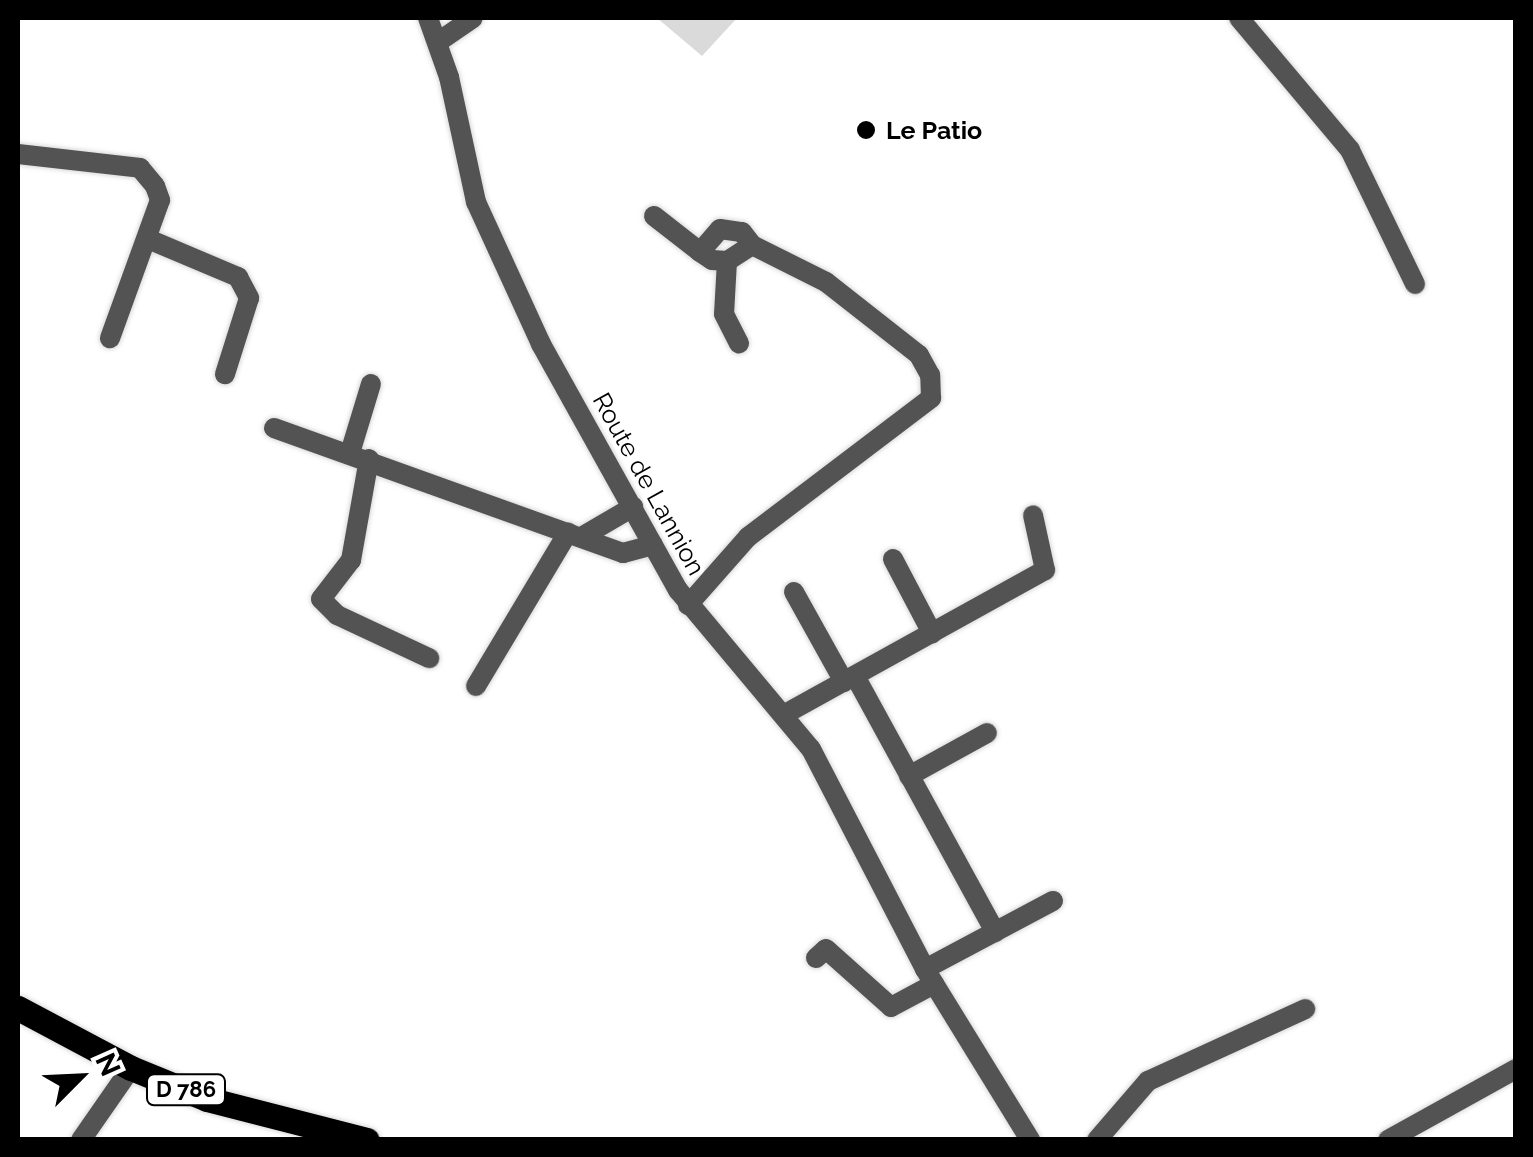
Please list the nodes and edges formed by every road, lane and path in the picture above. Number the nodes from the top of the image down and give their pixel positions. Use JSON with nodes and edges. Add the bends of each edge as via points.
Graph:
{"nodes":[{"id":1,"x":428,"y":18,"type":"edge"},
{"id":2,"x":474,"y":18,"type":"edge"},
{"id":3,"x":1239,"y":18,"type":"edge"},
{"id":4,"x":438,"y":42,"type":"junction"},
{"id":5,"x":18,"y":154,"type":"edge"},
{"id":6,"x":654,"y":216,"type":"dead end"},
{"id":7,"x":148,"y":239,"type":"junction"},
{"id":8,"x":752,"y":245,"type":"junction"},
{"id":9,"x":700,"y":252,"type":"junction"},
{"id":10,"x":726,"y":262,"type":"junction"},
{"id":11,"x":1415,"y":284,"type":"dead end"},
{"id":12,"x":110,"y":338,"type":"dead end"},
{"id":13,"x":739,"y":343,"type":"dead end"},
{"id":14,"x":224,"y":374,"type":"dead end"},
{"id":15,"x":371,"y":384,"type":"dead end"},
{"id":16,"x":274,"y":428,"type":"dead end"},
{"id":17,"x":359,"y":456,"type":"junction"},
{"id":18,"x":633,"y":508,"type":"junction"},
{"id":19,"x":1032,"y":515,"type":"dead end"},
{"id":20,"x":576,"y":534,"type":"junction"},
{"id":21,"x":653,"y":545,"type":"junction"},
{"id":22,"x":893,"y":559,"type":"dead end"},
{"id":23,"x":794,"y":592,"type":"dead end"},
{"id":24,"x":688,"y":605,"type":"junction"},
{"id":25,"x":932,"y":633,"type":"junction"},
{"id":26,"x":429,"y":658,"type":"dead end"},
{"id":27,"x":849,"y":679,"type":"junction"},
{"id":28,"x":476,"y":686,"type":"dead end"},
{"id":29,"x":787,"y":713,"type":"junction"},
{"id":30,"x":987,"y":733,"type":"dead end"},
{"id":31,"x":909,"y":776,"type":"junction"},
{"id":32,"x":1052,"y":901,"type":"dead end"},
{"id":33,"x":995,"y":932,"type":"junction"},
{"id":34,"x":816,"y":958,"type":"dead end"},
{"id":35,"x":930,"y":977,"type":"junction"},
{"id":36,"x":18,"y":1008,"type":"edge"},
{"id":37,"x":1305,"y":1008,"type":"dead end"},
{"id":38,"x":130,"y":1068,"type":"junction"},
{"id":39,"x":1516,"y":1069,"type":"edge"},
{"id":40,"x":81,"y":1140,"type":"edge"},
{"id":41,"x":367,"y":1140,"type":"edge"},
{"id":42,"x":1030,"y":1140,"type":"edge"},
{"id":43,"x":1098,"y":1140,"type":"edge"},
{"id":44,"x":1388,"y":1140,"type":"edge"}],
"edges":[{"from":1,"to":4,"type":"street","name":"Route de Lannion"},
{"from":2,"to":4,"type":"street"},
{"from":3,"to":11,"type":"street","via":[[1350,150]]},
{"from":4,"to":18,"type":"street","name":"Route de Lannion","via":[[488,232],[541,344]]},
{"from":5,"to":7,"type":"street","via":[[140,168],[160,200]]},
{"from":6,"to":9,"type":"street"},
{"from":7,"to":12,"type":"street"},
{"from":7,"to":14,"type":"street","via":[[238,277],[249,298]]},
{"from":8,"to":9,"type":"street","via":[[742,232],[720,228]]},
{"from":8,"to":10,"type":"street"},
{"from":8,"to":24,"type":"street","via":[[826,282],[919,355],[930,375],[931,398],[748,537]]},
{"from":9,"to":10,"type":"street"},
{"from":10,"to":13,"type":"street","via":[[724,314]]},
{"from":15,"to":17,"type":"street"},
{"from":16,"to":17,"type":"street"},
{"from":17,"to":20,"type":"street"},
{"from":17,"to":26,"type":"street","via":[[352,560],[320,599],[337,615]]},
{"from":18,"to":20,"type":"street"},
{"from":18,"to":21,"type":"street","name":"Route de Lannion"},
{"from":19,"to":25,"type":"street","via":[[1045,570]]},
{"from":20,"to":21,"type":"street","via":[[624,554]]},
{"from":20,"to":28,"type":"street"},
{"from":21,"to":24,"type":"street","name":"Route de Lannion"},
{"from":22,"to":25,"type":"street"},
{"from":23,"to":27,"type":"street"},
{"from":24,"to":29,"type":"street","name":"Route de Lannion"},
{"from":25,"to":27,"type":"street"},
{"from":27,"to":29,"type":"street"},
{"from":27,"to":31,"type":"street"},
{"from":29,"to":35,"type":"street","name":"Route de Lannion"},
{"from":30,"to":31,"type":"street"},
{"from":31,"to":33,"type":"street"},
{"from":32,"to":33,"type":"street"},
{"from":33,"to":35,"type":"street"},
{"from":34,"to":35,"type":"street","via":[[826,949],[891,1007]]},
{"from":35,"to":42,"type":"street","name":"Route de Lannion"},
{"from":36,"to":38,"type":"main road","number":"D 786"},
{"from":37,"to":43,"type":"street","via":[[1148,1081]]},
{"from":38,"to":40,"type":"street"},
{"from":38,"to":41,"type":"main road","number":"D 786","via":[[207,1099]]},
{"from":39,"to":44,"type":"street"}]}
